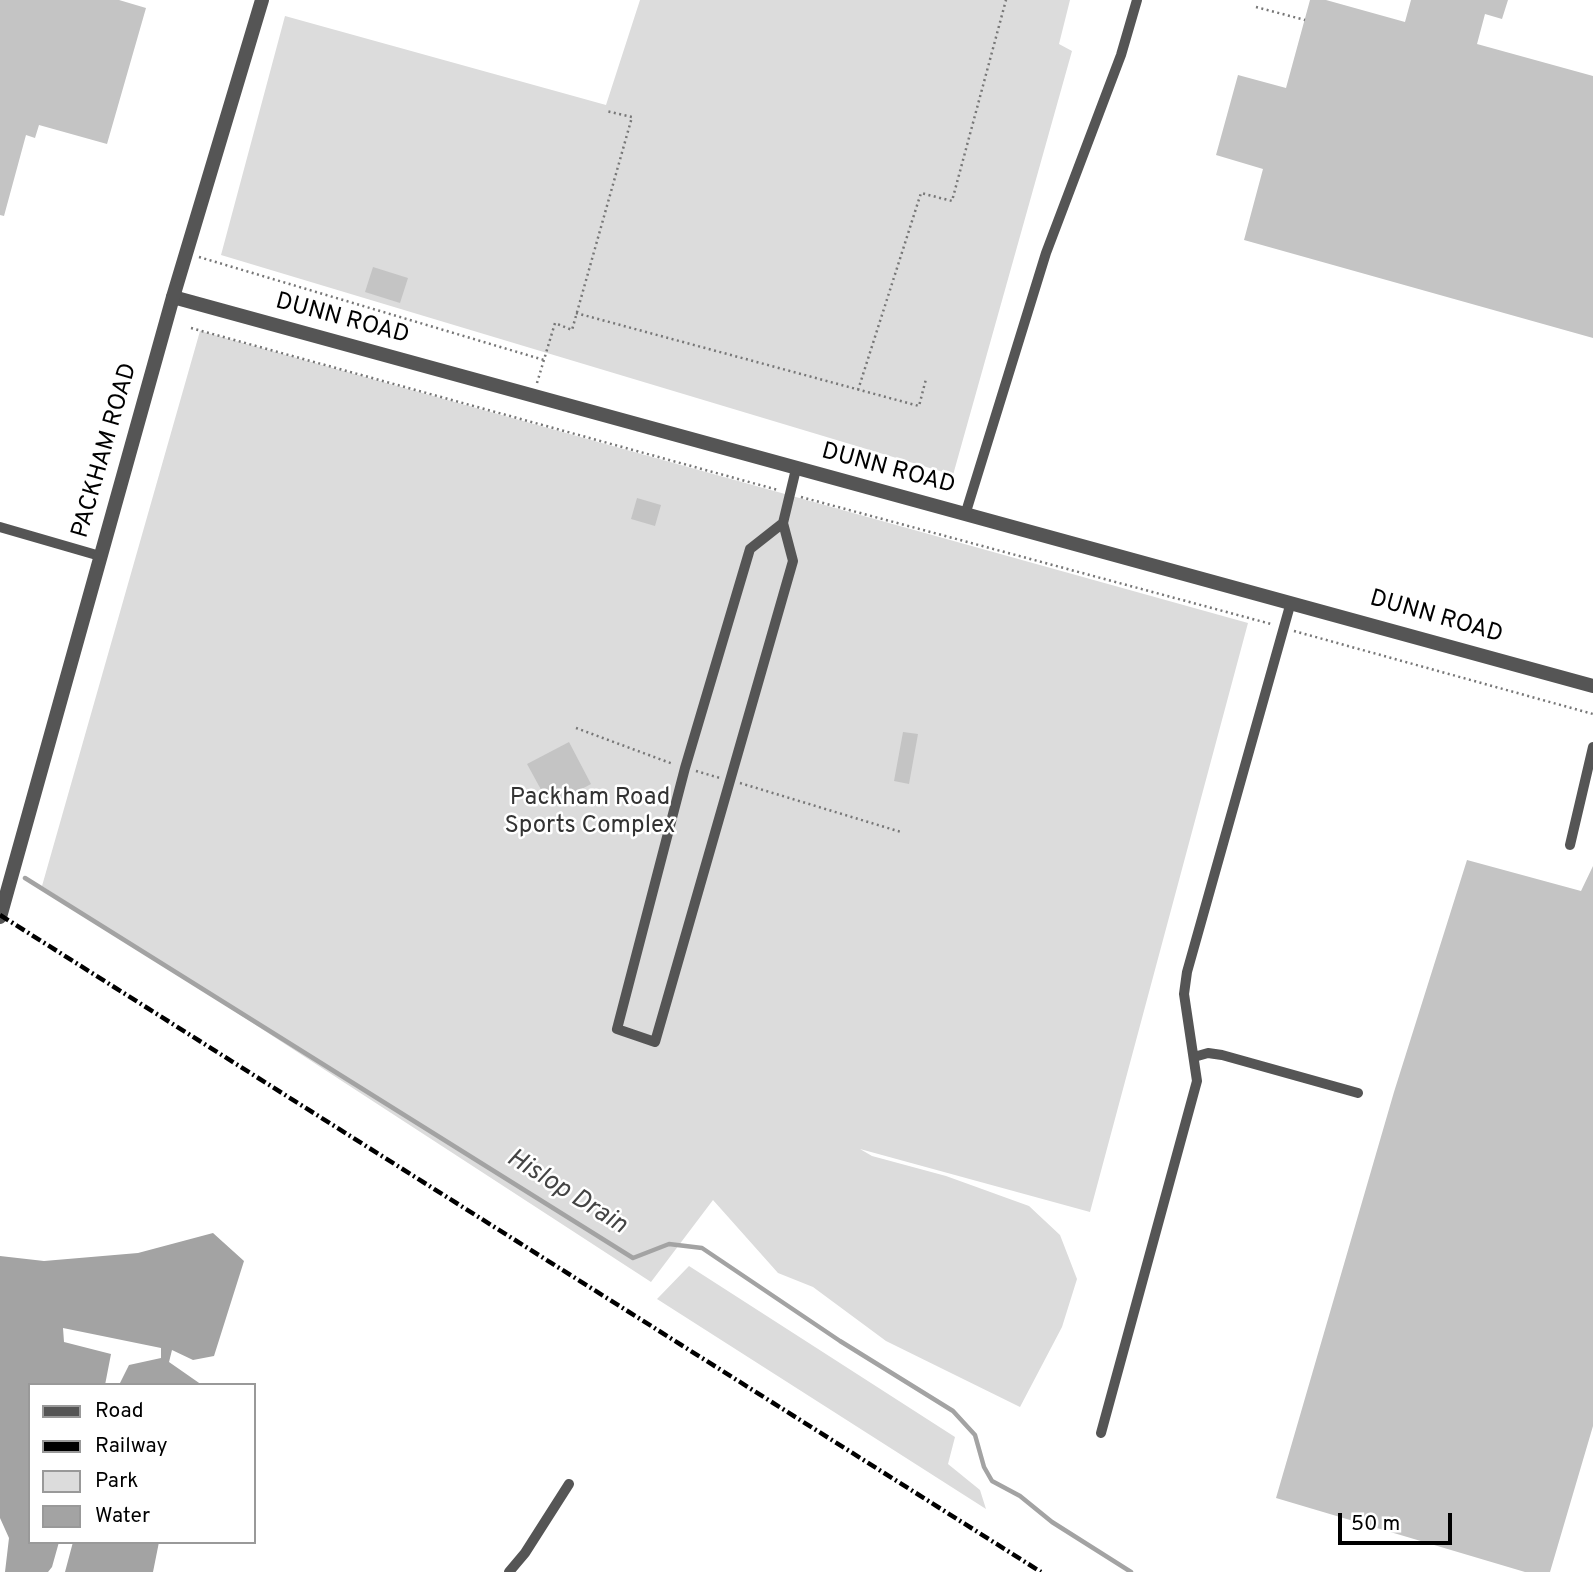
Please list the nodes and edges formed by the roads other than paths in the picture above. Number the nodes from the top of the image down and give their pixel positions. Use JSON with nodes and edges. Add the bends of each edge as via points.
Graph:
{"nodes":[{"id":1,"x":262,"y":0,"type":"edge"},
{"id":2,"x":1137,"y":0,"type":"edge"},
{"id":3,"x":173,"y":297,"type":"junction"},
{"id":4,"x":796,"y":469,"type":"junction"},
{"id":5,"x":965,"y":514,"type":"junction"},
{"id":6,"x":783,"y":523,"type":"junction"},
{"id":7,"x":0,"y":527,"type":"edge"},
{"id":8,"x":100,"y":556,"type":"junction"},
{"id":9,"x":1291,"y":602,"type":"junction"},
{"id":10,"x":1593,"y":686,"type":"edge"},
{"id":11,"x":1592,"y":752,"type":"edge"},
{"id":12,"x":1570,"y":845,"type":"dead end"},
{"id":13,"x":0,"y":917,"type":"edge"},
{"id":14,"x":1194,"y":1057,"type":"junction"},
{"id":15,"x":1358,"y":1093,"type":"dead end"},
{"id":16,"x":1101,"y":1433,"type":"dead end"},
{"id":17,"x":569,"y":1484,"type":"dead end"},
{"id":18,"x":509,"y":1572,"type":"edge"}],
"edges":[{"from":1,"to":3,"type":"street","name":"PACKHAM ROAD"},
{"from":2,"to":5,"type":"lane","via":[[1121,55],[1046,253]]},
{"from":3,"to":4,"type":"street","name":"DUNN ROAD"},
{"from":3,"to":8,"type":"street","name":"PACKHAM ROAD"},
{"from":4,"to":5,"type":"street","name":"DUNN ROAD"},
{"from":4,"to":6,"type":"lane"},
{"from":5,"to":9,"type":"street","name":"DUNN ROAD"},
{"from":6,"to":6,"type":"lane","via":[[750,549],[685,768],[617,1029],[655,1042],[793,561]]},
{"from":7,"to":8,"type":"lane"},
{"from":8,"to":13,"type":"street","name":"PACKHAM ROAD"},
{"from":9,"to":10,"type":"street","name":"DUNN ROAD"},
{"from":9,"to":14,"type":"lane","via":[[1187,972],[1184,994]]},
{"from":11,"to":12,"type":"lane"},
{"from":14,"to":15,"type":"lane","via":[[1222,1055]]},
{"from":14,"to":16,"type":"lane","via":[[1197,1081]]},
{"from":17,"to":18,"type":"lane"}]}
